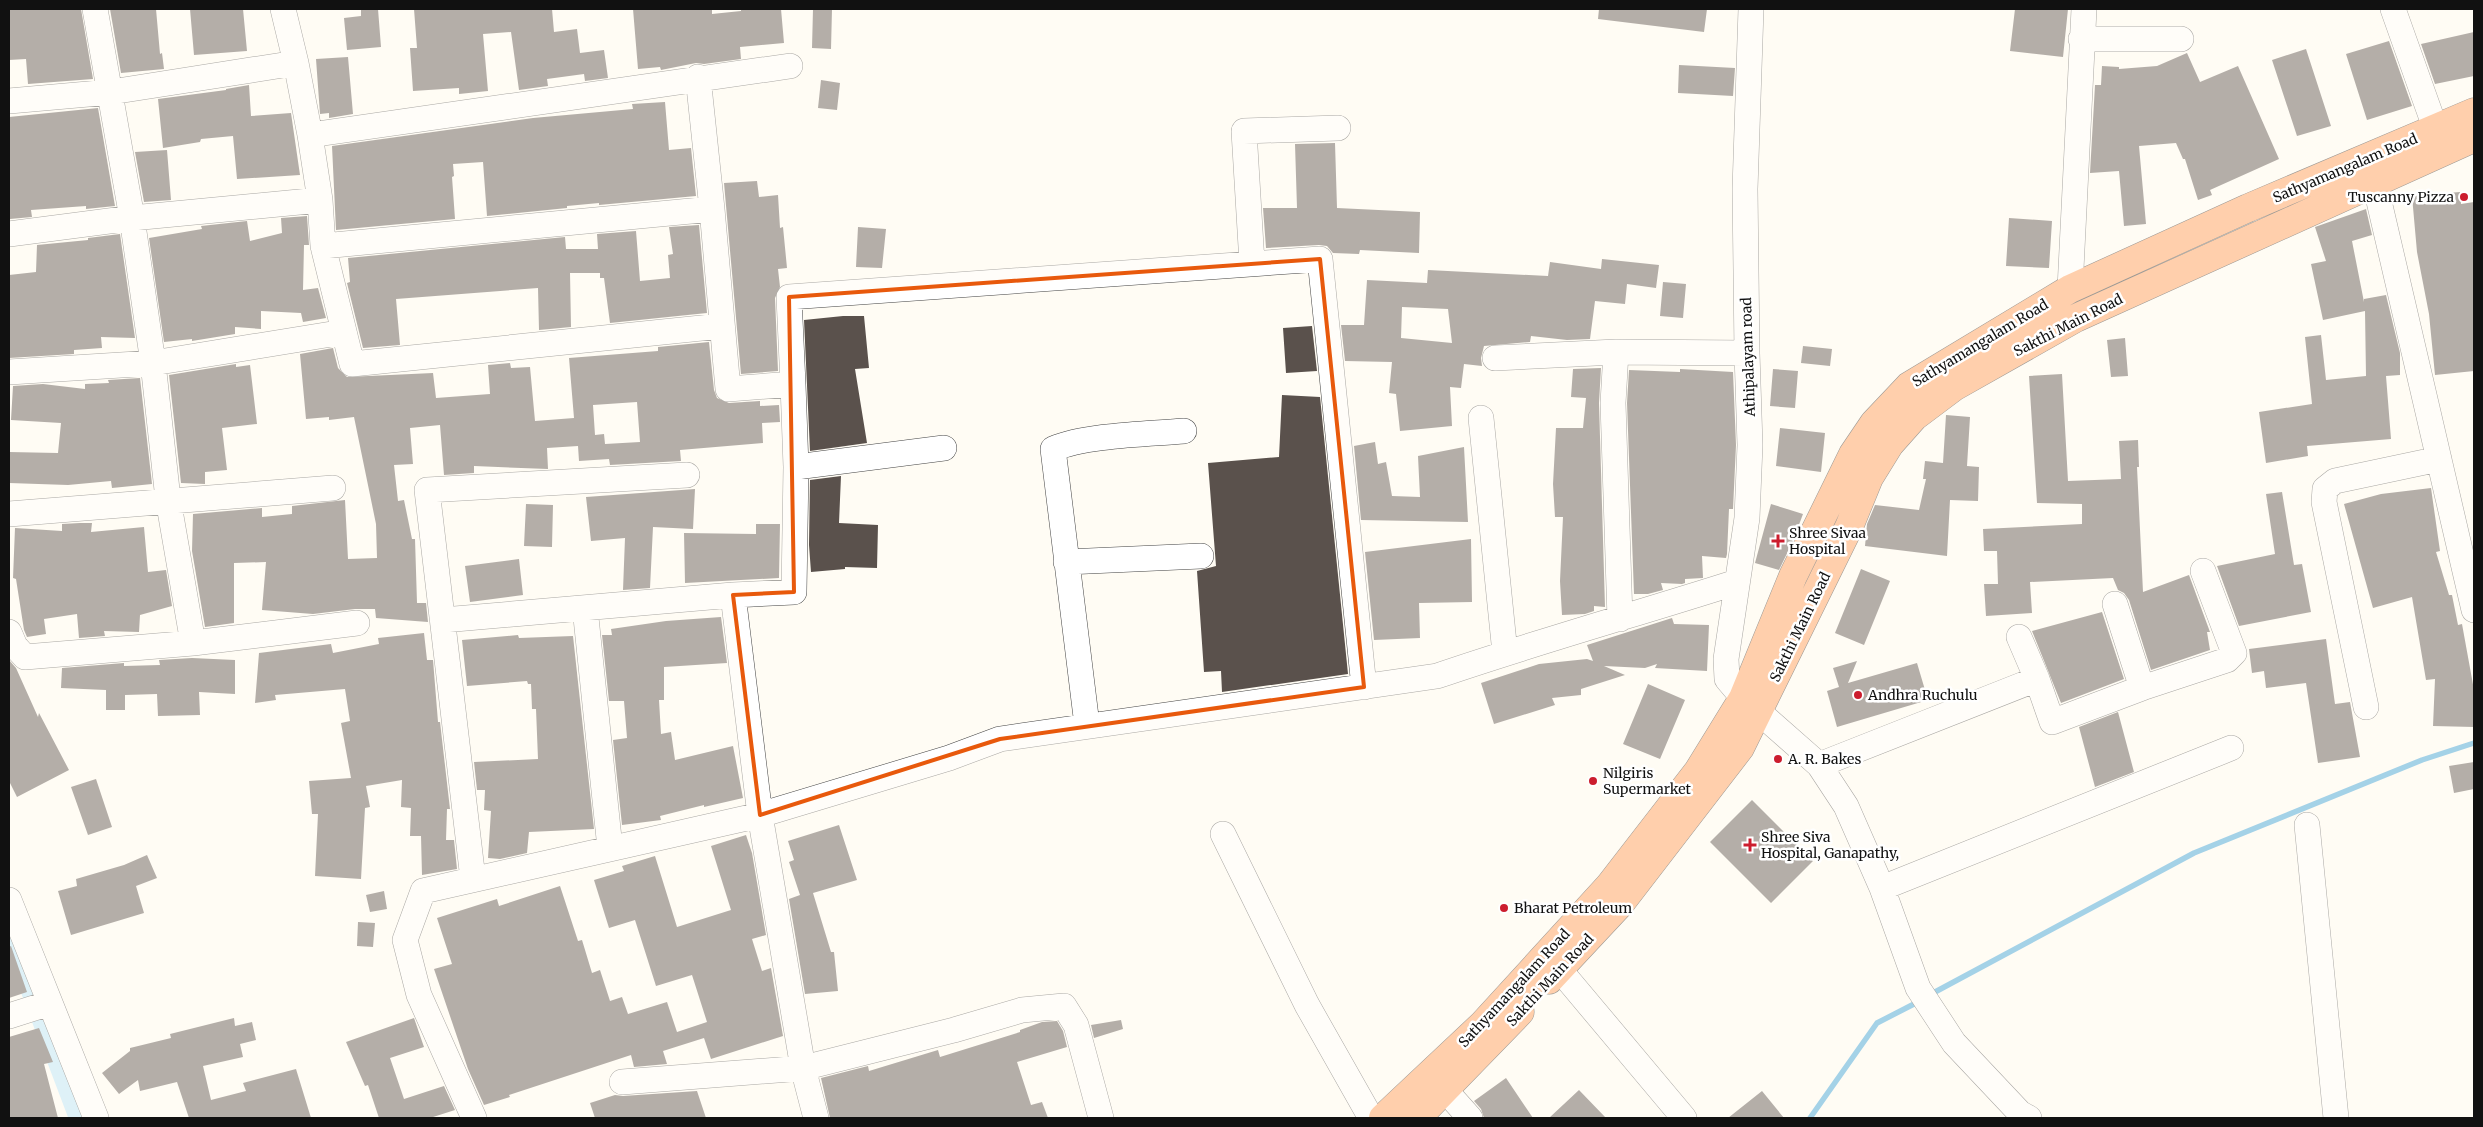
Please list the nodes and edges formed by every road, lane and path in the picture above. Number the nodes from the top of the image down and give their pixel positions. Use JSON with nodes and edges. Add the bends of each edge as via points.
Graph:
{"nodes":[{"id":1,"x":95,"y":9,"type":"edge"},
{"id":2,"x":283,"y":9,"type":"edge"},
{"id":3,"x":1751,"y":9,"type":"edge"},
{"id":4,"x":2084,"y":9,"type":"edge"},
{"id":5,"x":2393,"y":9,"type":"edge"},
{"id":6,"x":2081,"y":38,"type":"junction"},
{"id":7,"x":2181,"y":39,"type":"dead end"},
{"id":8,"x":296,"y":62,"type":"junction"},
{"id":9,"x":790,"y":66,"type":"dead end"},
{"id":10,"x":698,"y":77,"type":"junction"},
{"id":11,"x":111,"y":92,"type":"junction"},
{"id":12,"x":9,"y":101,"type":"edge"},
{"id":13,"x":2474,"y":112,"type":"edge"},
{"id":14,"x":1338,"y":128,"type":"dead end"},
{"id":15,"x":2436,"y":130,"type":"junction"},
{"id":16,"x":310,"y":135,"type":"junction"},
{"id":17,"x":2474,"y":138,"type":"edge"},
{"id":18,"x":2375,"y":184,"type":"junction"},
{"id":19,"x":320,"y":200,"type":"junction"},
{"id":20,"x":712,"y":209,"type":"junction"},
{"id":21,"x":132,"y":218,"type":"junction"},
{"id":22,"x":9,"y":234,"type":"edge"},
{"id":23,"x":323,"y":246,"type":"junction"},
{"id":24,"x":1252,"y":263,"type":"junction"},
{"id":25,"x":2070,"y":289,"type":"junction"},
{"id":26,"x":722,"y":326,"type":"junction"},
{"id":27,"x":344,"y":332,"type":"junction"},
{"id":28,"x":1616,"y":352,"type":"junction"},
{"id":29,"x":1747,"y":353,"type":"junction"},
{"id":30,"x":1495,"y":358,"type":"dead end"},
{"id":31,"x":153,"y":363,"type":"junction"},
{"id":32,"x":9,"y":372,"type":"edge"},
{"id":33,"x":793,"y":384,"type":"junction"},
{"id":34,"x":1480,"y":418,"type":"dead end"},
{"id":35,"x":1184,"y":431,"type":"dead end"},
{"id":36,"x":944,"y":448,"type":"dead end"},
{"id":37,"x":2439,"y":459,"type":"junction"},
{"id":38,"x":796,"y":467,"type":"junction"},
{"id":39,"x":687,"y":475,"type":"dead end"},
{"id":40,"x":333,"y":488,"type":"dead end"},
{"id":41,"x":168,"y":500,"type":"junction"},
{"id":42,"x":9,"y":514,"type":"edge"},
{"id":43,"x":1201,"y":556,"type":"dead end"},
{"id":44,"x":1066,"y":562,"type":"junction"},
{"id":45,"x":2203,"y":571,"type":"dead end"},
{"id":46,"x":1737,"y":582,"type":"junction"},
{"id":47,"x":733,"y":595,"type":"junction"},
{"id":48,"x":2115,"y":604,"type":"dead end"},
{"id":49,"x":585,"y":608,"type":"junction"},
{"id":50,"x":2474,"y":610,"type":"edge"},
{"id":51,"x":443,"y":620,"type":"junction"},
{"id":52,"x":1620,"y":620,"type":"junction"},
{"id":53,"x":357,"y":622,"type":"dead end"},
{"id":54,"x":9,"y":632,"type":"edge"},
{"id":55,"x":2019,"y":636,"type":"dead end"},
{"id":56,"x":193,"y":643,"type":"junction"},
{"id":57,"x":1505,"y":653,"type":"junction"},
{"id":58,"x":2037,"y":679,"type":"junction"},
{"id":59,"x":1364,"y":687,"type":"junction"},
{"id":60,"x":2142,"y":688,"type":"junction"},
{"id":61,"x":1751,"y":705,"type":"junction"},
{"id":62,"x":2366,"y":707,"type":"dead end"},
{"id":63,"x":1087,"y":725,"type":"junction"},
{"id":64,"x":2231,"y":748,"type":"dead end"},
{"id":65,"x":1819,"y":765,"type":"junction"},
{"id":66,"x":760,"y":815,"type":"junction"},
{"id":67,"x":2307,"y":825,"type":"dead end"},
{"id":68,"x":1223,"y":834,"type":"dead end"},
{"id":69,"x":610,"y":848,"type":"junction"},
{"id":70,"x":473,"y":879,"type":"junction"},
{"id":71,"x":1882,"y":888,"type":"junction"},
{"id":72,"x":9,"y":900,"type":"edge"},
{"id":73,"x":1559,"y":969,"type":"junction"},
{"id":74,"x":50,"y":1003,"type":"junction"},
{"id":75,"x":9,"y":1016,"type":"edge"},
{"id":76,"x":803,"y":1068,"type":"junction"},
{"id":77,"x":622,"y":1082,"type":"dead end"},
{"id":78,"x":1445,"y":1090,"type":"junction"},
{"id":79,"x":96,"y":1118,"type":"edge"},
{"id":80,"x":474,"y":1118,"type":"edge"},
{"id":81,"x":816,"y":1118,"type":"edge"},
{"id":82,"x":1102,"y":1118,"type":"edge"},
{"id":83,"x":1371,"y":1118,"type":"edge"},
{"id":84,"x":1383,"y":1118,"type":"edge"},
{"id":85,"x":1417,"y":1118,"type":"edge"},
{"id":86,"x":1470,"y":1118,"type":"edge"},
{"id":87,"x":1684,"y":1118,"type":"edge"},
{"id":88,"x":2029,"y":1118,"type":"edge"},
{"id":89,"x":2336,"y":1118,"type":"edge"}],
"edges":[{"from":1,"to":11,"type":"street"},
{"from":2,"to":8,"type":"street"},
{"from":3,"to":29,"type":"street","name":"Athipalayam road","via":[[1745,189]]},
{"from":4,"to":6,"type":"street"},
{"from":5,"to":15,"type":"street"},
{"from":6,"to":7,"type":"street"},
{"from":6,"to":25,"type":"street"},
{"from":8,"to":11,"type":"street"},
{"from":8,"to":16,"type":"street"},
{"from":9,"to":10,"type":"street"},
{"from":10,"to":16,"type":"street"},
{"from":10,"to":20,"type":"street"},
{"from":11,"to":12,"type":"street"},
{"from":11,"to":21,"type":"street"},
{"from":13,"to":15,"type":"highway","name":"Sathyamangalam Road"},
{"from":14,"to":24,"type":"street","via":[[1244,131]]},
{"from":15,"to":25,"type":"highway","name":"Sathyamangalam Road","via":[[2248,208]]},
{"from":16,"to":19,"type":"street"},
{"from":17,"to":18,"type":"highway","name":"Sakthi Main Road"},
{"from":18,"to":37,"type":"street"},
{"from":18,"to":61,"type":"highway","name":"Sakthi Main Road","via":[[2076,318],[1954,387],[1914,417],[1890,444],[1869,478],[1849,527]]},
{"from":19,"to":21,"type":"street"},
{"from":19,"to":23,"type":"street"},
{"from":20,"to":23,"type":"street"},
{"from":20,"to":26,"type":"street"},
{"from":21,"to":22,"type":"street"},
{"from":21,"to":31,"type":"street"},
{"from":23,"to":27,"type":"street"},
{"from":24,"to":33,"type":"street","via":[[789,297]]},
{"from":24,"to":59,"type":"street","via":[[1320,259]]},
{"from":25,"to":61,"type":"highway","name":"Sathyamangalam Road","via":[[1909,386],[1874,423],[1853,454],[1793,576]]},
{"from":26,"to":27,"type":"street","via":[[352,364]]},
{"from":26,"to":33,"type":"street","via":[[728,389]]},
{"from":27,"to":31,"type":"street"},
{"from":28,"to":29,"type":"street"},
{"from":28,"to":30,"type":"street"},
{"from":28,"to":52,"type":"street","via":[[1613,403]]},
{"from":29,"to":46,"type":"street","name":"Athipalayam road","via":[[1750,445],[1747,518]]},
{"from":31,"to":32,"type":"street"},
{"from":31,"to":41,"type":"street"},
{"from":33,"to":38,"type":"street"},
{"from":34,"to":57,"type":"street"},
{"from":35,"to":44,"type":"street","via":[[1063,444],[1054,449]]},
{"from":36,"to":38,"type":"street"},
{"from":37,"to":50,"type":"street"},
{"from":37,"to":62,"type":"street","via":[[2335,481],[2325,489],[2324,502]]},
{"from":38,"to":47,"type":"street","via":[[794,592]]},
{"from":39,"to":51,"type":"street","via":[[427,490]]},
{"from":40,"to":41,"type":"street"},
{"from":41,"to":42,"type":"street"},
{"from":41,"to":56,"type":"street"},
{"from":43,"to":44,"type":"street"},
{"from":44,"to":63,"type":"street"},
{"from":45,"to":60,"type":"street","via":[[2234,653],[2227,660]]},
{"from":46,"to":52,"type":"street"},
{"from":46,"to":61,"type":"street","name":"Athipalayam road","via":[[1726,679]]},
{"from":47,"to":49,"type":"street"},
{"from":47,"to":66,"type":"street"},
{"from":48,"to":60,"type":"street"},
{"from":49,"to":51,"type":"street"},
{"from":49,"to":69,"type":"street"},
{"from":51,"to":70,"type":"street"},
{"from":52,"to":57,"type":"street"},
{"from":53,"to":56,"type":"street"},
{"from":54,"to":56,"type":"street","via":[[25,657]]},
{"from":55,"to":58,"type":"street"},
{"from":57,"to":59,"type":"street","via":[[1437,676]]},
{"from":58,"to":60,"type":"street","via":[[2052,722]]},
{"from":58,"to":65,"type":"street"},
{"from":59,"to":63,"type":"street"},
{"from":61,"to":65,"type":"street","name":"Athipalayam road"},
{"from":61,"to":73,"type":"highway","name":"Sakthi Main Road","via":[[1740,748],[1620,904]]},
{"from":61,"to":84,"type":"highway","name":"Sathyamangalam Road","via":[[1609,886],[1482,1024]]},
{"from":63,"to":66,"type":"street","via":[[1000,739],[949,758]]},
{"from":64,"to":71,"type":"street"},
{"from":65,"to":71,"type":"street","name":"Athipalayam road","via":[[1846,806]]},
{"from":66,"to":69,"type":"street"},
{"from":66,"to":76,"type":"street"},
{"from":67,"to":89,"type":"street"},
{"from":68,"to":83,"type":"street","via":[[1307,1006]]},
{"from":69,"to":70,"type":"street"},
{"from":70,"to":80,"type":"street","via":[[423,891],[405,940],[419,995]]},
{"from":71,"to":88,"type":"street","name":"Athipalayam road","via":[[1918,988],[1954,1043],[2020,1113]]},
{"from":72,"to":74,"type":"street"},
{"from":73,"to":78,"type":"highway","name":"Sakthi Main Road"},
{"from":73,"to":87,"type":"street"},
{"from":74,"to":75,"type":"street"},
{"from":74,"to":79,"type":"street"},
{"from":76,"to":77,"type":"street"},
{"from":76,"to":81,"type":"street"},
{"from":76,"to":82,"type":"street","via":[[1022,1010],[1064,1006],[1076,1025]]},
{"from":78,"to":85,"type":"highway","name":"Sakthi Main Road"},
{"from":78,"to":86,"type":"street"}]}
